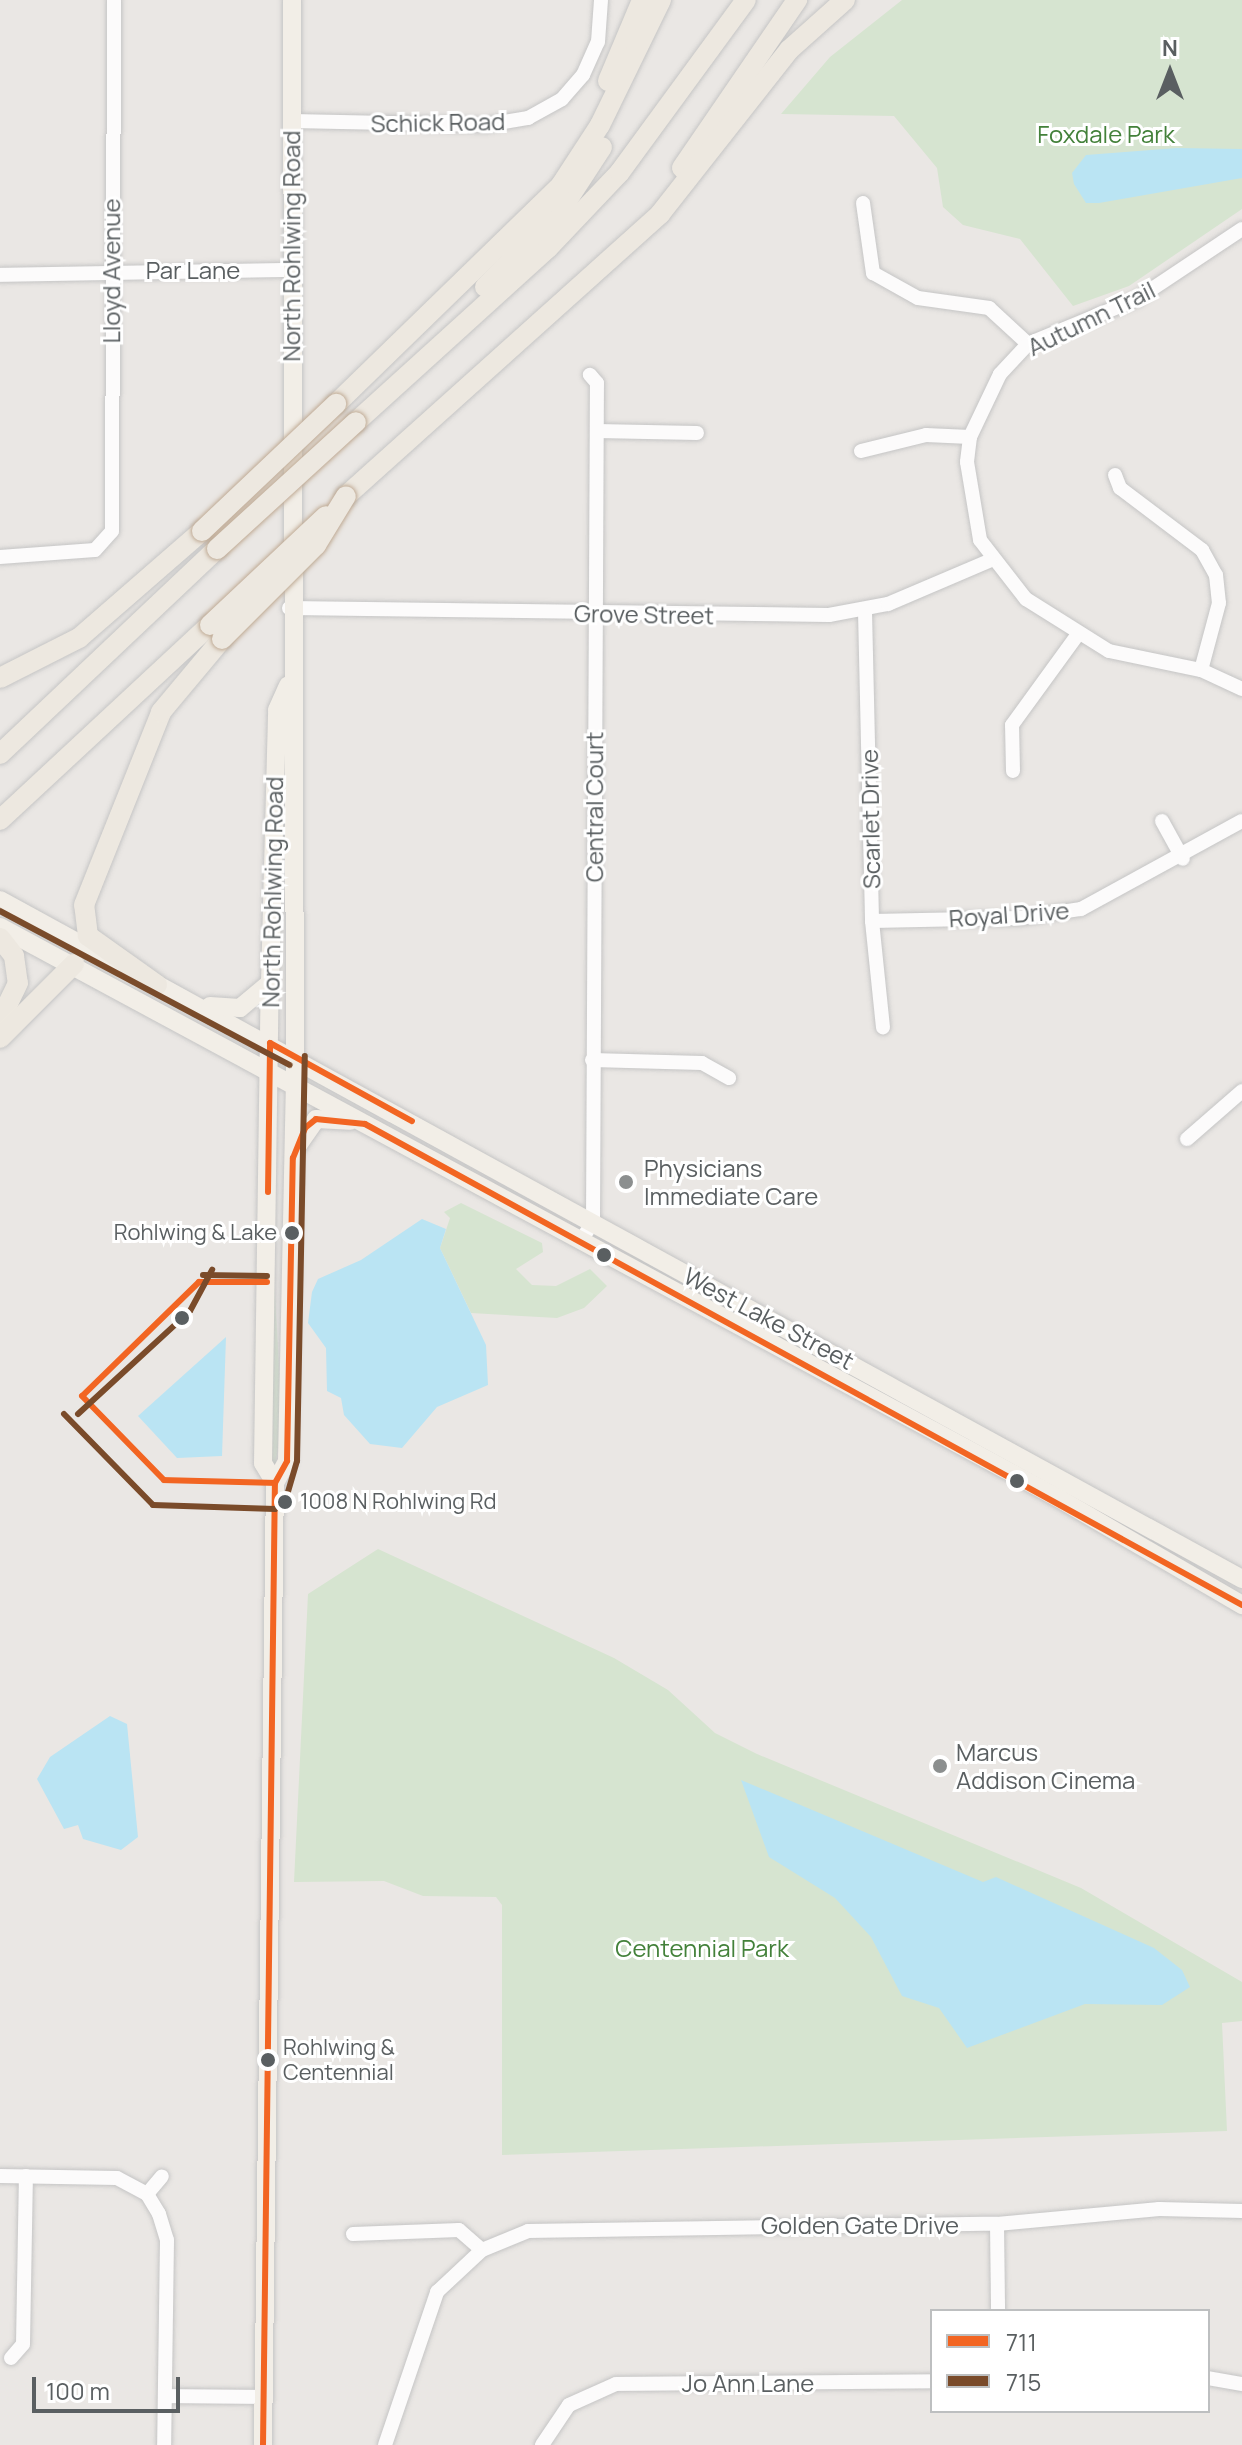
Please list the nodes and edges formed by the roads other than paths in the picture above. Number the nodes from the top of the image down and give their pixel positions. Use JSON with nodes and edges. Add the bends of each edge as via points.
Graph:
{"nodes":[{"id":1,"x":114,"y":0,"type":"edge"},
{"id":2,"x":292,"y":0,"type":"edge"},
{"id":3,"x":601,"y":0,"type":"edge"},
{"id":4,"x":642,"y":0,"type":"edge"},
{"id":5,"x":661,"y":0,"type":"edge"},
{"id":6,"x":675,"y":0,"type":"edge"},
{"id":7,"x":746,"y":0,"type":"edge"},
{"id":8,"x":797,"y":0,"type":"edge"},
{"id":9,"x":845,"y":0,"type":"edge"},
{"id":10,"x":292,"y":121,"type":"junction"},
{"id":11,"x":863,"y":203,"type":"dead end"},
{"id":12,"x":1242,"y":229,"type":"edge"},
{"id":13,"x":634,"y":232,"type":"junction"},
{"id":14,"x":109,"y":270,"type":"junction"},
{"id":15,"x":291,"y":270,"type":"junction"},
{"id":16,"x":0,"y":275,"type":"edge"},
{"id":17,"x":455,"y":289,"type":"junction"},
{"id":18,"x":1028,"y":344,"type":"junction"},
{"id":19,"x":433,"y":354,"type":"junction"},
{"id":20,"x":590,"y":375,"type":"dead end"},
{"id":21,"x":597,"y":431,"type":"junction"},
{"id":22,"x":697,"y":433,"type":"dead end"},
{"id":23,"x":970,"y":437,"type":"junction"},
{"id":24,"x":861,"y":451,"type":"dead end"},
{"id":25,"x":1115,"y":475,"type":"dead end"},
{"id":26,"x":0,"y":557,"type":"edge"},
{"id":27,"x":989,"y":561,"type":"junction"},
{"id":28,"x":289,"y":608,"type":"junction"},
{"id":29,"x":865,"y":611,"type":"junction"},
{"id":30,"x":595,"y":613,"type":"junction"},
{"id":31,"x":216,"y":632,"type":"junction"},
{"id":32,"x":1078,"y":634,"type":"junction"},
{"id":33,"x":1201,"y":670,"type":"junction"},
{"id":34,"x":0,"y":678,"type":"edge"},
{"id":35,"x":288,"y":685,"type":"junction"},
{"id":36,"x":1242,"y":689,"type":"edge"},
{"id":37,"x":0,"y":754,"type":"edge"},
{"id":38,"x":1013,"y":771,"type":"dead end"},
{"id":39,"x":3,"y":819,"type":"edge"},
{"id":40,"x":1162,"y":821,"type":"dead end"},
{"id":41,"x":1242,"y":821,"type":"edge"},
{"id":42,"x":1183,"y":859,"type":"junction"},
{"id":43,"x":0,"y":900,"type":"edge"},
{"id":44,"x":872,"y":921,"type":"junction"},
{"id":45,"x":43,"y":925,"type":"junction"},
{"id":46,"x":0,"y":927,"type":"edge"},
{"id":47,"x":0,"y":938,"type":"edge"},
{"id":48,"x":74,"y":964,"type":"junction"},
{"id":49,"x":270,"y":983,"type":"junction"},
{"id":50,"x":157,"y":985,"type":"junction"},
{"id":51,"x":190,"y":1001,"type":"junction"},
{"id":52,"x":0,"y":1020,"type":"edge"},
{"id":53,"x":883,"y":1027,"type":"dead end"},
{"id":54,"x":0,"y":1038,"type":"edge"},
{"id":55,"x":270,"y":1043,"type":"junction"},
{"id":56,"x":295,"y":1056,"type":"junction"},
{"id":57,"x":592,"y":1060,"type":"junction"},
{"id":58,"x":270,"y":1073,"type":"junction"},
{"id":59,"x":729,"y":1078,"type":"dead end"},
{"id":60,"x":295,"y":1087,"type":"junction"},
{"id":61,"x":1242,"y":1091,"type":"edge"},
{"id":62,"x":365,"y":1124,"type":"junction"},
{"id":63,"x":1187,"y":1139,"type":"dead end"},
{"id":64,"x":293,"y":1158,"type":"junction"},
{"id":65,"x":593,"y":1222,"type":"junction"},
{"id":66,"x":582,"y":1239,"type":"junction"},
{"id":67,"x":275,"y":1483,"type":"junction"},
{"id":68,"x":1242,"y":1579,"type":"edge"},
{"id":69,"x":1242,"y":1605,"type":"edge"},
{"id":70,"x":0,"y":2176,"type":"edge"},
{"id":71,"x":26,"y":2176,"type":"junction"},
{"id":72,"x":162,"y":2176,"type":"dead end"},
{"id":73,"x":150,"y":2200,"type":"junction"},
{"id":74,"x":1242,"y":2211,"type":"edge"},
{"id":75,"x":997,"y":2224,"type":"junction"},
{"id":76,"x":353,"y":2234,"type":"dead end"},
{"id":77,"x":482,"y":2250,"type":"junction"},
{"id":78,"x":998,"y":2309,"type":"edge"},
{"id":79,"x":11,"y":2358,"type":"dead end"},
{"id":80,"x":1210,"y":2378,"type":"edge"},
{"id":81,"x":930,"y":2381,"type":"edge"},
{"id":82,"x":1242,"y":2384,"type":"edge"},
{"id":83,"x":165,"y":2396,"type":"junction"},
{"id":84,"x":263,"y":2397,"type":"junction"},
{"id":85,"x":164,"y":2445,"type":"edge"},
{"id":86,"x":263,"y":2445,"type":"edge"},
{"id":87,"x":385,"y":2445,"type":"edge"},
{"id":88,"x":542,"y":2445,"type":"edge"}],
"edges":[{"from":1,"to":14,"type":"street","name":"Lloyd Avenue"},
{"from":2,"to":10,"type":"main road","name":"North Rohlwing Road"},
{"from":3,"to":10,"type":"street","name":"Schick Road","via":[[598,42],[574,88],[546,110],[507,124]]},
{"from":4,"to":17,"type":"highway","via":[[580,138]]},
{"from":5,"to":17,"type":"highway","via":[[600,125],[561,185]]},
{"from":6,"to":19,"type":"highway","via":[[577,187],[459,313]]},
{"from":7,"to":19,"type":"highway","via":[[620,172]]},
{"from":8,"to":13,"type":"highway"},
{"from":9,"to":13,"type":"highway","via":[[789,50],[660,214]]},
{"from":10,"to":15,"type":"main road","name":"North Rohlwing Road"},
{"from":11,"to":18,"type":"street","via":[[873,273],[918,298],[955,298],[989,308]]},
{"from":12,"to":18,"type":"street","name":"Autumn Trail","via":[[1137,299]]},
{"from":13,"to":31,"type":"highway","bridge":true,"via":[[418,439],[350,493],[316,545]]},
{"from":14,"to":15,"type":"street","name":"Par Lane"},
{"from":14,"to":16,"type":"street","name":"Par Lane"},
{"from":14,"to":26,"type":"street","name":"Lloyd Avenue","via":[[108,541],[95,550]]},
{"from":15,"to":28,"type":"main road","name":"North Rohlwing Road"},
{"from":17,"to":34,"type":"highway","bridge":true,"via":[[202,531],[79,638]]},
{"from":18,"to":23,"type":"street","name":"Autumn Trail","via":[[1000,374]]},
{"from":19,"to":37,"type":"highway","bridge":true},
{"from":20,"to":21,"type":"street","name":"Central Court","via":[[597,383]]},
{"from":21,"to":22,"type":"street"},
{"from":21,"to":30,"type":"street","name":"Central Court"},
{"from":23,"to":24,"type":"street","via":[[926,435]]},
{"from":23,"to":27,"type":"street","via":[[968,502]]},
{"from":25,"to":33,"type":"street","via":[[1120,488],[1202,550],[1216,575],[1219,603]]},
{"from":27,"to":29,"type":"street","name":"Grove Street"},
{"from":27,"to":32,"type":"street","via":[[1026,599]]},
{"from":28,"to":30,"type":"street","name":"Grove Street"},
{"from":28,"to":35,"type":"main road","name":"North Rohlwing Road"},
{"from":29,"to":30,"type":"street","name":"Grove Street"},
{"from":29,"to":44,"type":"street","name":"Scarlet Drive"},
{"from":30,"to":57,"type":"street","name":"Central Court"},
{"from":31,"to":39,"type":"highway"},
{"from":31,"to":50,"type":"highway","via":[[161,712],[84,905],[88,936]]},
{"from":32,"to":33,"type":"street","via":[[1109,651]]},
{"from":32,"to":38,"type":"street","via":[[1012,725]]},
{"from":33,"to":36,"type":"street"},
{"from":35,"to":49,"type":"main road","name":"North Rohlwing Road","via":[[277,710]]},
{"from":35,"to":56,"type":"main road","name":"North Rohlwing Road","via":[[296,710]]},
{"from":40,"to":42,"type":"street"},
{"from":41,"to":42,"type":"street","name":"Royal Drive"},
{"from":42,"to":44,"type":"street","name":"Royal Drive","via":[[1069,912]]},
{"from":43,"to":45,"type":"main road","name":"West Lake Street"},
{"from":44,"to":53,"type":"street","name":"Scarlet Drive"},
{"from":45,"to":48,"type":"main road"},
{"from":45,"to":50,"type":"main road","name":"West Lake Street"},
{"from":46,"to":48,"type":"main road","name":"West Lake Street"},
{"from":47,"to":52,"type":"highway","via":[[14,956],[18,983]]},
{"from":48,"to":54,"type":"highway"},
{"from":48,"to":58,"type":"main road","name":"West Lake Street"},
{"from":49,"to":51,"type":"main road","via":[[240,1008]]},
{"from":49,"to":55,"type":"main road","name":"North Rohlwing Road"},
{"from":50,"to":51,"type":"main road","name":"West Lake Street"},
{"from":51,"to":55,"type":"main road","name":"West Lake Street"},
{"from":55,"to":56,"type":"main road","name":"West Lake Street"},
{"from":55,"to":58,"type":"main road","name":"North Rohlwing Road"},
{"from":56,"to":60,"type":"main road","name":"North Rohlwing Road"},
{"from":56,"to":65,"type":"main road","name":"West Lake Street"},
{"from":57,"to":59,"type":"street","via":[[702,1063]]},
{"from":57,"to":65,"type":"street","name":"Central Court"},
{"from":58,"to":60,"type":"main road","name":"West Lake Street"},
{"from":58,"to":67,"type":"main road","name":"North Rohlwing Road","via":[[263,1463]]},
{"from":60,"to":62,"type":"main road","name":"West Lake Street"},
{"from":60,"to":64,"type":"main road","name":"North Rohlwing Road"},
{"from":61,"to":63,"type":"street"},
{"from":62,"to":64,"type":"main road","via":[[316,1119]]},
{"from":62,"to":66,"type":"main road","name":"West Lake Street"},
{"from":64,"to":67,"type":"main road","name":"North Rohlwing Road","via":[[287,1461]]},
{"from":65,"to":66,"type":"street"},
{"from":65,"to":68,"type":"main road","name":"West Lake Street"},
{"from":66,"to":69,"type":"main road","name":"West Lake Street"},
{"from":67,"to":84,"type":"main road","name":"North Rohlwing Road"},
{"from":70,"to":71,"type":"street"},
{"from":71,"to":73,"type":"street","via":[[107,2176]]},
{"from":71,"to":79,"type":"street","via":[[23,2344]]},
{"from":72,"to":73,"type":"street"},
{"from":73,"to":83,"type":"street","via":[[167,2240]]},
{"from":74,"to":75,"type":"street","name":"Golden Gate Drive","via":[[1159,2209]]},
{"from":75,"to":77,"type":"street","name":"Golden Gate Drive","via":[[557,2227]]},
{"from":75,"to":78,"type":"street"},
{"from":76,"to":77,"type":"street","via":[[459,2230]]},
{"from":77,"to":87,"type":"street","via":[[437,2292]]},
{"from":80,"to":82,"type":"street"},
{"from":81,"to":88,"type":"street","name":"Jo Ann Lane","via":[[616,2384],[569,2405]]},
{"from":83,"to":84,"type":"street"},
{"from":83,"to":85,"type":"street"},
{"from":84,"to":86,"type":"main road","name":"North Rohlwing Road"}]}
